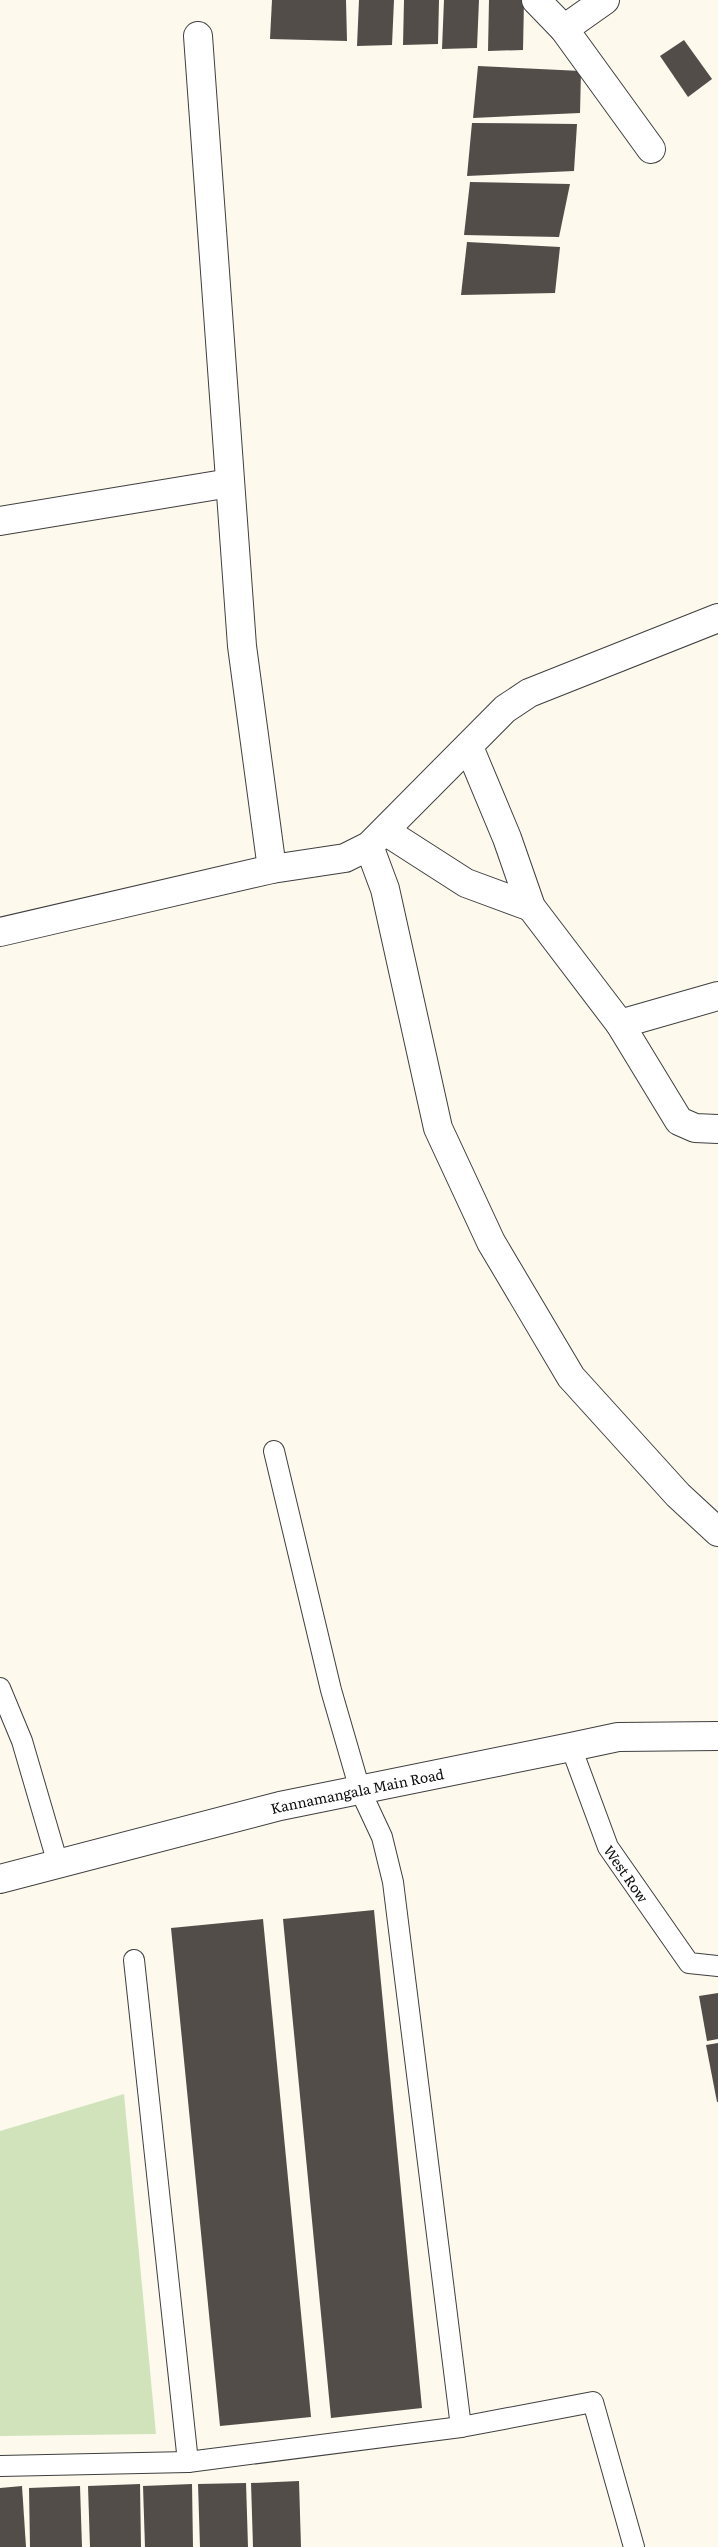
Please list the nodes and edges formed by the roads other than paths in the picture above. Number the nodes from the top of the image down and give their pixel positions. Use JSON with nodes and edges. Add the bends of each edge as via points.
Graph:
{"nodes":[{"id":1,"x":536,"y":0,"type":"edge"},
{"id":2,"x":605,"y":0,"type":"edge"},
{"id":3,"x":564,"y":29,"type":"junction"},
{"id":4,"x":198,"y":36,"type":"dead end"},
{"id":5,"x":651,"y":149,"type":"dead end"},
{"id":6,"x":230,"y":483,"type":"junction"},
{"id":7,"x":0,"y":521,"type":"edge"},
{"id":8,"x":718,"y":618,"type":"edge"},
{"id":9,"x":470,"y":747,"type":"junction"},
{"id":10,"x":377,"y":838,"type":"junction"},
{"id":11,"x":272,"y":869,"type":"junction"},
{"id":12,"x":531,"y":907,"type":"junction"},
{"id":13,"x":0,"y":932,"type":"edge"},
{"id":14,"x":718,"y":996,"type":"edge"},
{"id":15,"x":620,"y":1024,"type":"junction"},
{"id":16,"x":718,"y":1129,"type":"edge"},
{"id":17,"x":274,"y":1451,"type":"dead end"},
{"id":18,"x":718,"y":1532,"type":"edge"},
{"id":19,"x":0,"y":1688,"type":"edge"},
{"id":20,"x":718,"y":1736,"type":"edge"},
{"id":21,"x":571,"y":1746,"type":"junction"},
{"id":22,"x":360,"y":1790,"type":"junction"},
{"id":23,"x":58,"y":1864,"type":"junction"},
{"id":24,"x":0,"y":1880,"type":"edge"},
{"id":25,"x":134,"y":1960,"type":"dead end"},
{"id":26,"x":718,"y":1966,"type":"edge"},
{"id":27,"x":461,"y":2427,"type":"junction"},
{"id":28,"x":188,"y":2462,"type":"junction"},
{"id":29,"x":0,"y":2466,"type":"edge"},
{"id":30,"x":634,"y":2547,"type":"edge"}],
"edges":[{"from":1,"to":3,"type":"street"},
{"from":2,"to":3,"type":"street"},
{"from":3,"to":5,"type":"street"},
{"from":4,"to":6,"type":"street"},
{"from":6,"to":7,"type":"street"},
{"from":6,"to":11,"type":"street","via":[[242,646]]},
{"from":8,"to":9,"type":"street","via":[[529,693],[505,709]]},
{"from":9,"to":10,"type":"street"},
{"from":9,"to":12,"type":"street"},
{"from":10,"to":11,"type":"street","via":[[345,858]]},
{"from":10,"to":12,"type":"street","via":[[466,884]]},
{"from":10,"to":18,"type":"street","via":[[385,889],[438,1128],[491,1242],[571,1377],[678,1495]]},
{"from":11,"to":13,"type":"street"},
{"from":12,"to":15,"type":"street"},
{"from":14,"to":15,"type":"street"},
{"from":15,"to":16,"type":"street","via":[[679,1121],[695,1128]]},
{"from":17,"to":22,"type":"lane","via":[[331,1690]]},
{"from":19,"to":23,"type":"lane","via":[[22,1740]]},
{"from":20,"to":21,"type":"street","name":"Kannamangala Main Road","via":[[618,1737]]},
{"from":21,"to":22,"type":"street","name":"Kannamangala Main Road"},
{"from":21,"to":26,"type":"lane","name":"West Row","via":[[608,1847],[689,1963]]},
{"from":22,"to":23,"type":"street","name":"Kannamangala Main Road","via":[[280,1806]]},
{"from":22,"to":27,"type":"lane","via":[[382,1837],[393,1882]]},
{"from":23,"to":24,"type":"street","name":"Kannamangala Main Road"},
{"from":25,"to":28,"type":"lane"},
{"from":27,"to":28,"type":"lane"},
{"from":27,"to":30,"type":"lane","via":[[593,2402]]},
{"from":28,"to":29,"type":"lane"}]}
